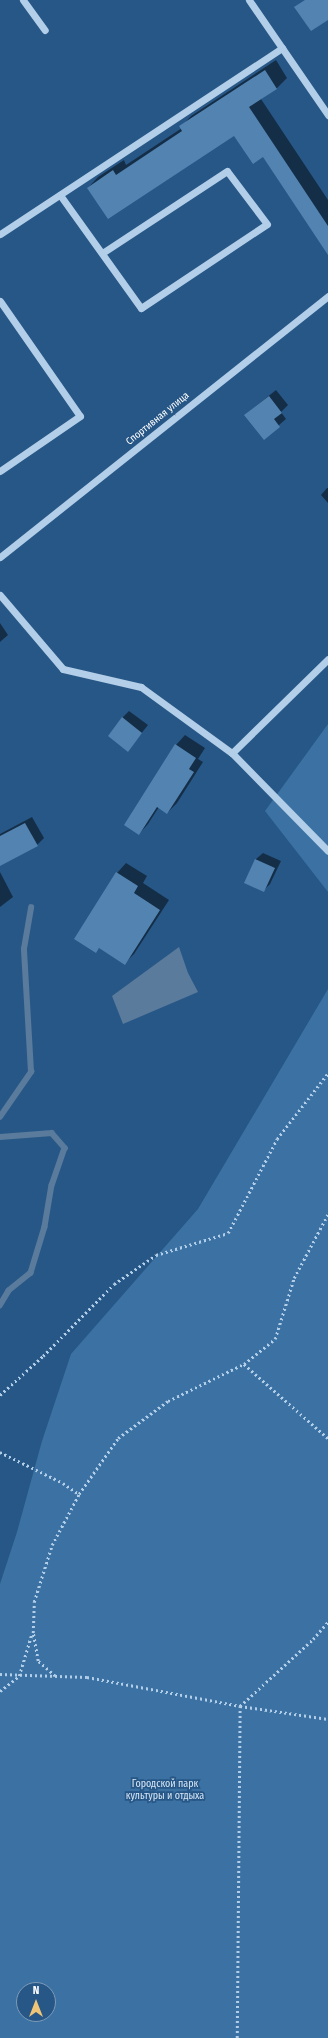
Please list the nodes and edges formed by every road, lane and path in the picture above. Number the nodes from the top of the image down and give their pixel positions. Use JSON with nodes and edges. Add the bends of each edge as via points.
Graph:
{"nodes":[{"id":1,"x":23,"y":0,"type":"edge"},
{"id":2,"x":249,"y":0,"type":"edge"},
{"id":3,"x":45,"y":30,"type":"dead end"},
{"id":4,"x":282,"y":48,"type":"junction"},
{"id":5,"x":328,"y":115,"type":"edge"},
{"id":6,"x":60,"y":195,"type":"junction"},
{"id":7,"x":0,"y":234,"type":"edge"},
{"id":8,"x":102,"y":253,"type":"junction"},
{"id":9,"x":328,"y":296,"type":"edge"},
{"id":10,"x":0,"y":301,"type":"edge"},
{"id":11,"x":0,"y":471,"type":"edge"},
{"id":12,"x":0,"y":557,"type":"edge"},
{"id":13,"x":0,"y":595,"type":"edge"},
{"id":14,"x":328,"y":659,"type":"edge"},
{"id":15,"x":232,"y":753,"type":"junction"},
{"id":16,"x":328,"y":851,"type":"edge"},
{"id":17,"x":328,"y":1073,"type":"edge"},
{"id":18,"x":328,"y":1214,"type":"edge"},
{"id":19,"x":244,"y":1364,"type":"junction"},
{"id":20,"x":0,"y":1395,"type":"edge"},
{"id":21,"x":328,"y":1438,"type":"edge"},
{"id":22,"x":0,"y":1452,"type":"edge"},
{"id":23,"x":79,"y":1494,"type":"junction"},
{"id":24,"x":328,"y":1622,"type":"edge"},
{"id":25,"x":33,"y":1632,"type":"junction"},
{"id":26,"x":0,"y":1674,"type":"edge"},
{"id":27,"x":19,"y":1676,"type":"junction"},
{"id":28,"x":55,"y":1676,"type":"junction"},
{"id":29,"x":0,"y":1691,"type":"edge"},
{"id":30,"x":240,"y":1706,"type":"junction"},
{"id":31,"x":328,"y":1719,"type":"edge"},
{"id":32,"x":237,"y":2038,"type":"edge"}],
"edges":[{"from":1,"to":3,"type":"street"},
{"from":2,"to":4,"type":"street"},
{"from":4,"to":5,"type":"street"},
{"from":4,"to":6,"type":"street"},
{"from":6,"to":7,"type":"street"},
{"from":6,"to":8,"type":"street"},
{"from":8,"to":8,"type":"street","via":[[140,308],[267,224],[227,171]]},
{"from":9,"to":12,"type":"street","name":"Спортивная улица"},
{"from":10,"to":11,"type":"street","via":[[80,416]]},
{"from":13,"to":15,"type":"street","via":[[63,669],[141,688]]},
{"from":14,"to":15,"type":"street"},
{"from":15,"to":16,"type":"street"},
{"from":17,"to":20,"type":"path","via":[[277,1139],[228,1233],[156,1255],[114,1284],[43,1356]]},
{"from":18,"to":19,"type":"path","via":[[294,1278],[275,1338]]},
{"from":19,"to":21,"type":"path"},
{"from":19,"to":23,"type":"path","via":[[168,1401],[118,1438]]},
{"from":22,"to":23,"type":"path","via":[[63,1483]]},
{"from":23,"to":25,"type":"path","via":[[52,1545],[34,1602]]},
{"from":24,"to":30,"type":"path"},
{"from":25,"to":27,"type":"path"},
{"from":25,"to":28,"type":"path","via":[[38,1661]]},
{"from":26,"to":27,"type":"path"},
{"from":27,"to":28,"type":"path"},
{"from":27,"to":29,"type":"path"},
{"from":28,"to":30,"type":"path","via":[[87,1677]]},
{"from":30,"to":31,"type":"path"},
{"from":30,"to":32,"type":"path"}]}
